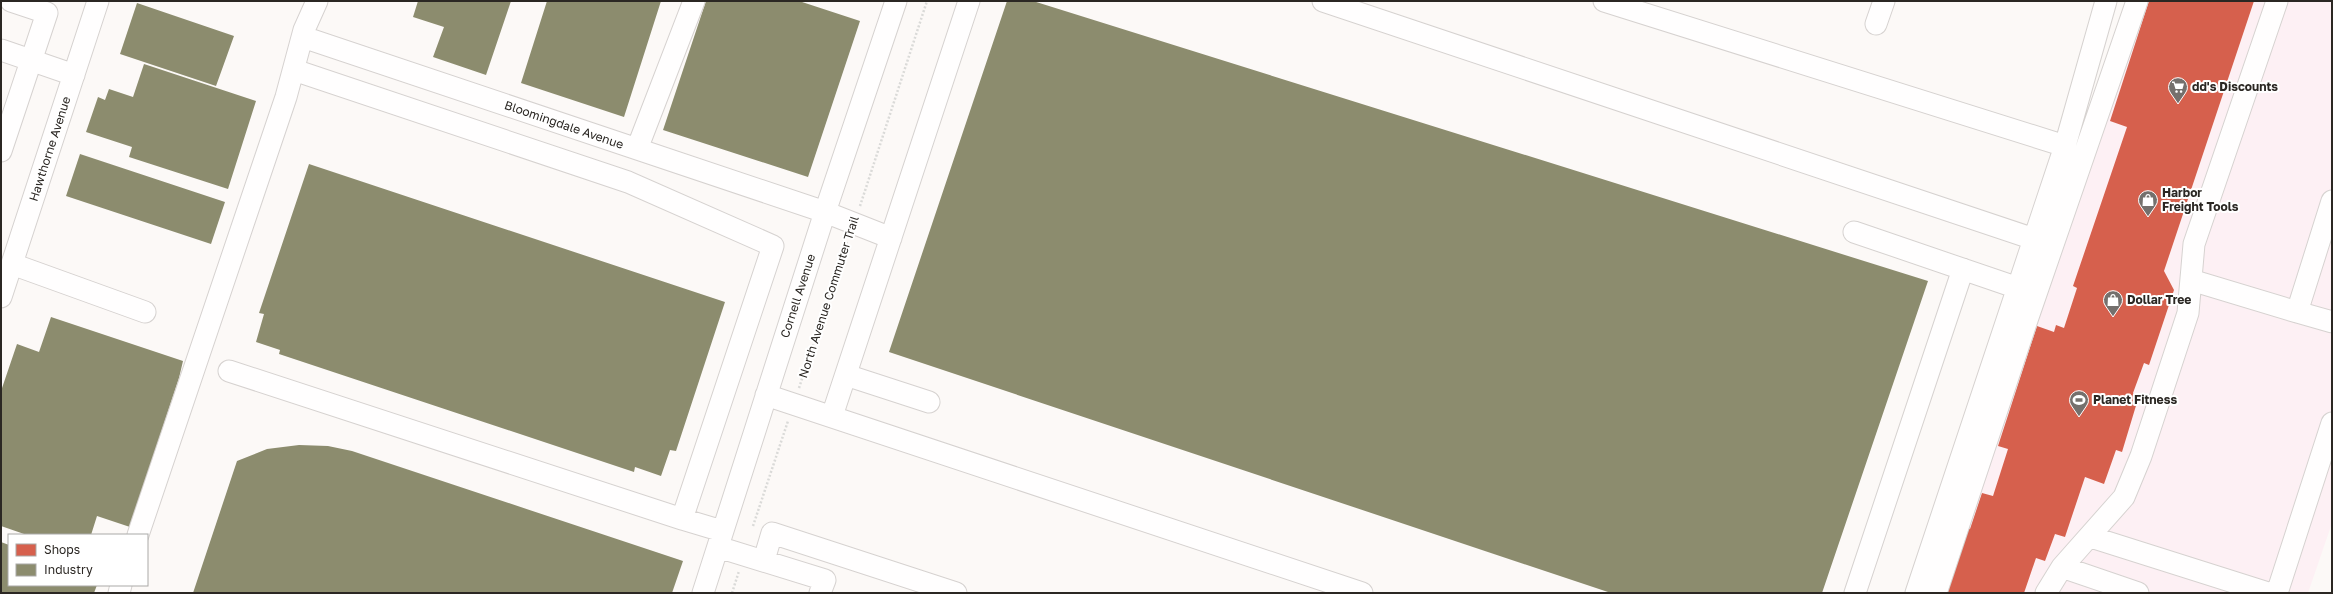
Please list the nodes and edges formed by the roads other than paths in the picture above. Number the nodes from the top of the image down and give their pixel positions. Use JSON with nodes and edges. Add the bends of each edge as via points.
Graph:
{"nodes":[{"id":1,"x":11,"y":1,"type":"edge"},
{"id":2,"x":98,"y":1,"type":"edge"},
{"id":3,"x":317,"y":1,"type":"edge"},
{"id":4,"x":694,"y":1,"type":"edge"},
{"id":5,"x":896,"y":1,"type":"edge"},
{"id":6,"x":969,"y":1,"type":"edge"},
{"id":7,"x":1323,"y":1,"type":"edge"},
{"id":8,"x":1604,"y":1,"type":"edge"},
{"id":9,"x":1884,"y":1,"type":"edge"},
{"id":10,"x":2106,"y":1,"type":"edge"},
{"id":11,"x":2137,"y":1,"type":"edge"},
{"id":12,"x":2277,"y":1,"type":"edge"},
{"id":13,"x":1876,"y":24,"type":"dead end"},
{"id":14,"x":303,"y":37,"type":"junction"},
{"id":15,"x":1,"y":50,"type":"edge"},
{"id":16,"x":31,"y":61,"type":"junction"},
{"id":17,"x":294,"y":70,"type":"junction"},
{"id":18,"x":74,"y":74,"type":"junction"},
{"id":19,"x":2065,"y":146,"type":"junction"},
{"id":20,"x":637,"y":149,"type":"junction"},
{"id":21,"x":1,"y":151,"type":"edge"},
{"id":22,"x":2332,"y":201,"type":"edge"},
{"id":23,"x":825,"y":212,"type":"junction"},
{"id":24,"x":2329,"y":227,"type":"edge"},
{"id":25,"x":1854,"y":232,"type":"dead end"},
{"id":26,"x":891,"y":238,"type":"junction"},
{"id":27,"x":2034,"y":239,"type":"junction"},
{"id":28,"x":12,"y":264,"type":"junction"},
{"id":29,"x":1963,"y":269,"type":"junction"},
{"id":30,"x":2191,"y":280,"type":"junction"},
{"id":31,"x":2018,"y":288,"type":"junction"},
{"id":32,"x":1,"y":297,"type":"edge"},
{"id":33,"x":145,"y":312,"type":"dead end"},
{"id":34,"x":2297,"y":312,"type":"junction"},
{"id":35,"x":2332,"y":322,"type":"edge"},
{"id":36,"x":229,"y":371,"type":"dead end"},
{"id":37,"x":846,"y":374,"type":"junction"},
{"id":38,"x":766,"y":395,"type":"junction"},
{"id":39,"x":929,"y":402,"type":"dead end"},
{"id":40,"x":832,"y":416,"type":"junction"},
{"id":41,"x":2332,"y":423,"type":"edge"},
{"id":42,"x":682,"y":519,"type":"junction"},
{"id":43,"x":138,"y":534,"type":"edge"},
{"id":44,"x":2091,"y":536,"type":"junction"},
{"id":45,"x":720,"y":539,"type":"junction"},
{"id":46,"x":754,"y":558,"type":"junction"},
{"id":47,"x":2062,"y":567,"type":"junction"},
{"id":48,"x":703,"y":593,"type":"edge"},
{"id":49,"x":820,"y":593,"type":"edge"},
{"id":50,"x":956,"y":593,"type":"edge"},
{"id":51,"x":1362,"y":593,"type":"edge"},
{"id":52,"x":1855,"y":593,"type":"edge"},
{"id":53,"x":1916,"y":593,"type":"edge"},
{"id":54,"x":1936,"y":593,"type":"edge"},
{"id":55,"x":2046,"y":593,"type":"edge"},
{"id":56,"x":2138,"y":593,"type":"edge"},
{"id":57,"x":2268,"y":593,"type":"edge"},
{"id":58,"x":2277,"y":593,"type":"edge"}],
"edges":[{"from":1,"to":16,"type":"street","via":[[47,13]]},
{"from":2,"to":18,"type":"street","name":"Hawthorne Avenue"},
{"from":3,"to":14,"type":"street"},
{"from":4,"to":20,"type":"street"},
{"from":5,"to":23,"type":"street","name":"Cornell Avenue"},
{"from":6,"to":26,"type":"street"},
{"from":7,"to":27,"type":"street"},
{"from":8,"to":19,"type":"street"},
{"from":9,"to":13,"type":"street"},
{"from":10,"to":19,"type":"street"},
{"from":11,"to":54,"type":"street"},
{"from":12,"to":30,"type":"street","via":[[2194,244]]},
{"from":14,"to":17,"type":"street"},
{"from":14,"to":20,"type":"street","name":"Bloomingdale Avenue"},
{"from":15,"to":16,"type":"street"},
{"from":16,"to":18,"type":"street"},
{"from":16,"to":21,"type":"street"},
{"from":17,"to":42,"type":"street","via":[[628,182],[773,246]]},
{"from":17,"to":43,"type":"street"},
{"from":18,"to":28,"type":"street","name":"Hawthorne Avenue"},
{"from":19,"to":27,"type":"street"},
{"from":20,"to":23,"type":"street","name":"Bloomingdale Avenue"},
{"from":22,"to":24,"type":"street"},
{"from":23,"to":26,"type":"street","name":"Bloomingdale Avenue"},
{"from":23,"to":38,"type":"street","name":"Cornell Avenue"},
{"from":24,"to":34,"type":"street"},
{"from":25,"to":29,"type":"street"},
{"from":26,"to":37,"type":"street"},
{"from":27,"to":31,"type":"street"},
{"from":28,"to":32,"type":"street","name":"Hawthorne Avenue"},
{"from":28,"to":33,"type":"street"},
{"from":29,"to":31,"type":"street"},
{"from":29,"to":52,"type":"street"},
{"from":30,"to":34,"type":"street"},
{"from":30,"to":44,"type":"street","via":[[2188,313],[2141,456],[2124,497]]},
{"from":31,"to":53,"type":"street"},
{"from":34,"to":35,"type":"street"},
{"from":36,"to":42,"type":"street"},
{"from":37,"to":39,"type":"street"},
{"from":37,"to":40,"type":"street"},
{"from":38,"to":40,"type":"street"},
{"from":38,"to":45,"type":"street","name":"Cornell Avenue"},
{"from":40,"to":51,"type":"street"},
{"from":41,"to":58,"type":"street"},
{"from":42,"to":45,"type":"street"},
{"from":44,"to":47,"type":"street"},
{"from":44,"to":57,"type":"street"},
{"from":45,"to":46,"type":"street"},
{"from":45,"to":48,"type":"street","name":"Cornell Avenue"},
{"from":46,"to":49,"type":"street","via":[[825,580]]},
{"from":46,"to":50,"type":"street","via":[[772,533]]},
{"from":47,"to":55,"type":"street"},
{"from":47,"to":56,"type":"street"}]}
